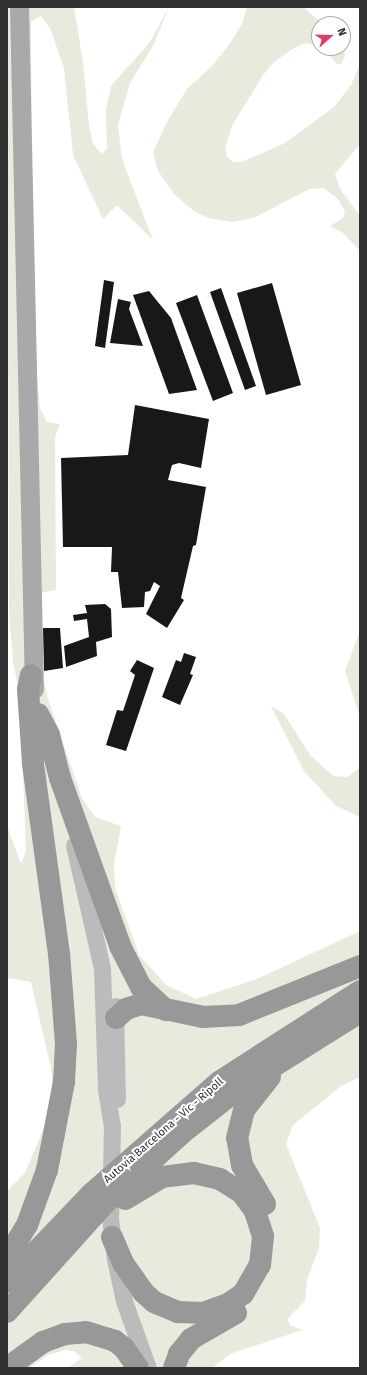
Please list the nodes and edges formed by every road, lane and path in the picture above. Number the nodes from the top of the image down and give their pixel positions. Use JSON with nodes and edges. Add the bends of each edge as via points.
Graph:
{"nodes":[{"id":1,"x":19,"y":7,"type":"edge"},
{"id":2,"x":31,"y":675,"type":"junction"},
{"id":3,"x":38,"y":714,"type":"junction"},
{"id":4,"x":76,"y":850,"type":"junction"},
{"id":5,"x":360,"y":966,"type":"edge"},
{"id":6,"x":360,"y":991,"type":"edge"},
{"id":7,"x":166,"y":1010,"type":"junction"},
{"id":8,"x":360,"y":1012,"type":"edge"},
{"id":9,"x":116,"y":1018,"type":"junction"},
{"id":10,"x":304,"y":1045,"type":"junction"},
{"id":11,"x":111,"y":1120,"type":"junction"},
{"id":12,"x":96,"y":1216,"type":"junction"},
{"id":13,"x":112,"y":1237,"type":"junction"},
{"id":14,"x":7,"y":1258,"type":"edge"},
{"id":15,"x":7,"y":1282,"type":"edge"},
{"id":16,"x":7,"y":1312,"type":"edge"},
{"id":17,"x":7,"y":1368,"type":"edge"},
{"id":18,"x":138,"y":1368,"type":"edge"},
{"id":19,"x":148,"y":1368,"type":"edge"},
{"id":20,"x":174,"y":1368,"type":"edge"}],
"edges":[{"from":1,"to":2,"type":"main road"},
{"from":2,"to":3,"type":"main road"},
{"from":2,"to":14,"type":"highway","via":[[28,689],[33,763],[59,954],[66,1044],[64,1082],[47,1170],[27,1225]]},
{"from":3,"to":4,"type":"street","via":[[55,791]]},
{"from":3,"to":7,"type":"highway","via":[[49,735],[60,778],[120,946],[141,987]]},
{"from":4,"to":9,"type":"street","via":[[84,864],[103,924]]},
{"from":4,"to":11,"type":"street","via":[[102,968],[106,1089]]},
{"from":5,"to":7,"type":"highway","via":[[239,1015],[203,1017]]},
{"from":6,"to":15,"type":"highway","name":"Autovia Barcelona - Vic - Ripoll","via":[[219,1082],[90,1195]]},
{"from":7,"to":9,"type":"highway","via":[[136,1005]]},
{"from":8,"to":10,"type":"highway","name":"Autovia Barcelona - Vic - Ripoll"},
{"from":9,"to":11,"type":"street","via":[[111,1034]]},
{"from":10,"to":12,"type":"highway","name":"Autovia Barcelona - Vic - Ripoll","via":[[239,1088],[181,1134],[105,1203]]},
{"from":10,"to":20,"type":"highway","via":[[252,1096],[238,1128],[242,1165],[266,1207],[273,1227],[275,1248],[271,1269],[261,1290],[246,1306],[191,1339],[179,1354]]},
{"from":11,"to":13,"type":"street"},
{"from":12,"to":13,"type":"highway","via":[[104,1215],[138,1190],[162,1177],[202,1173],[229,1183],[246,1198],[259,1219],[264,1251],[253,1280],[243,1294],[216,1310],[189,1313],[166,1308],[143,1292],[123,1263]]},
{"from":12,"to":16,"type":"highway","name":"Autovia Barcelona - Vic - Ripoll"},
{"from":13,"to":19,"type":"street","via":[[124,1301]]},
{"from":17,"to":18,"type":"highway","via":[[43,1342],[65,1334],[86,1332],[115,1341],[124,1348]]}]}
